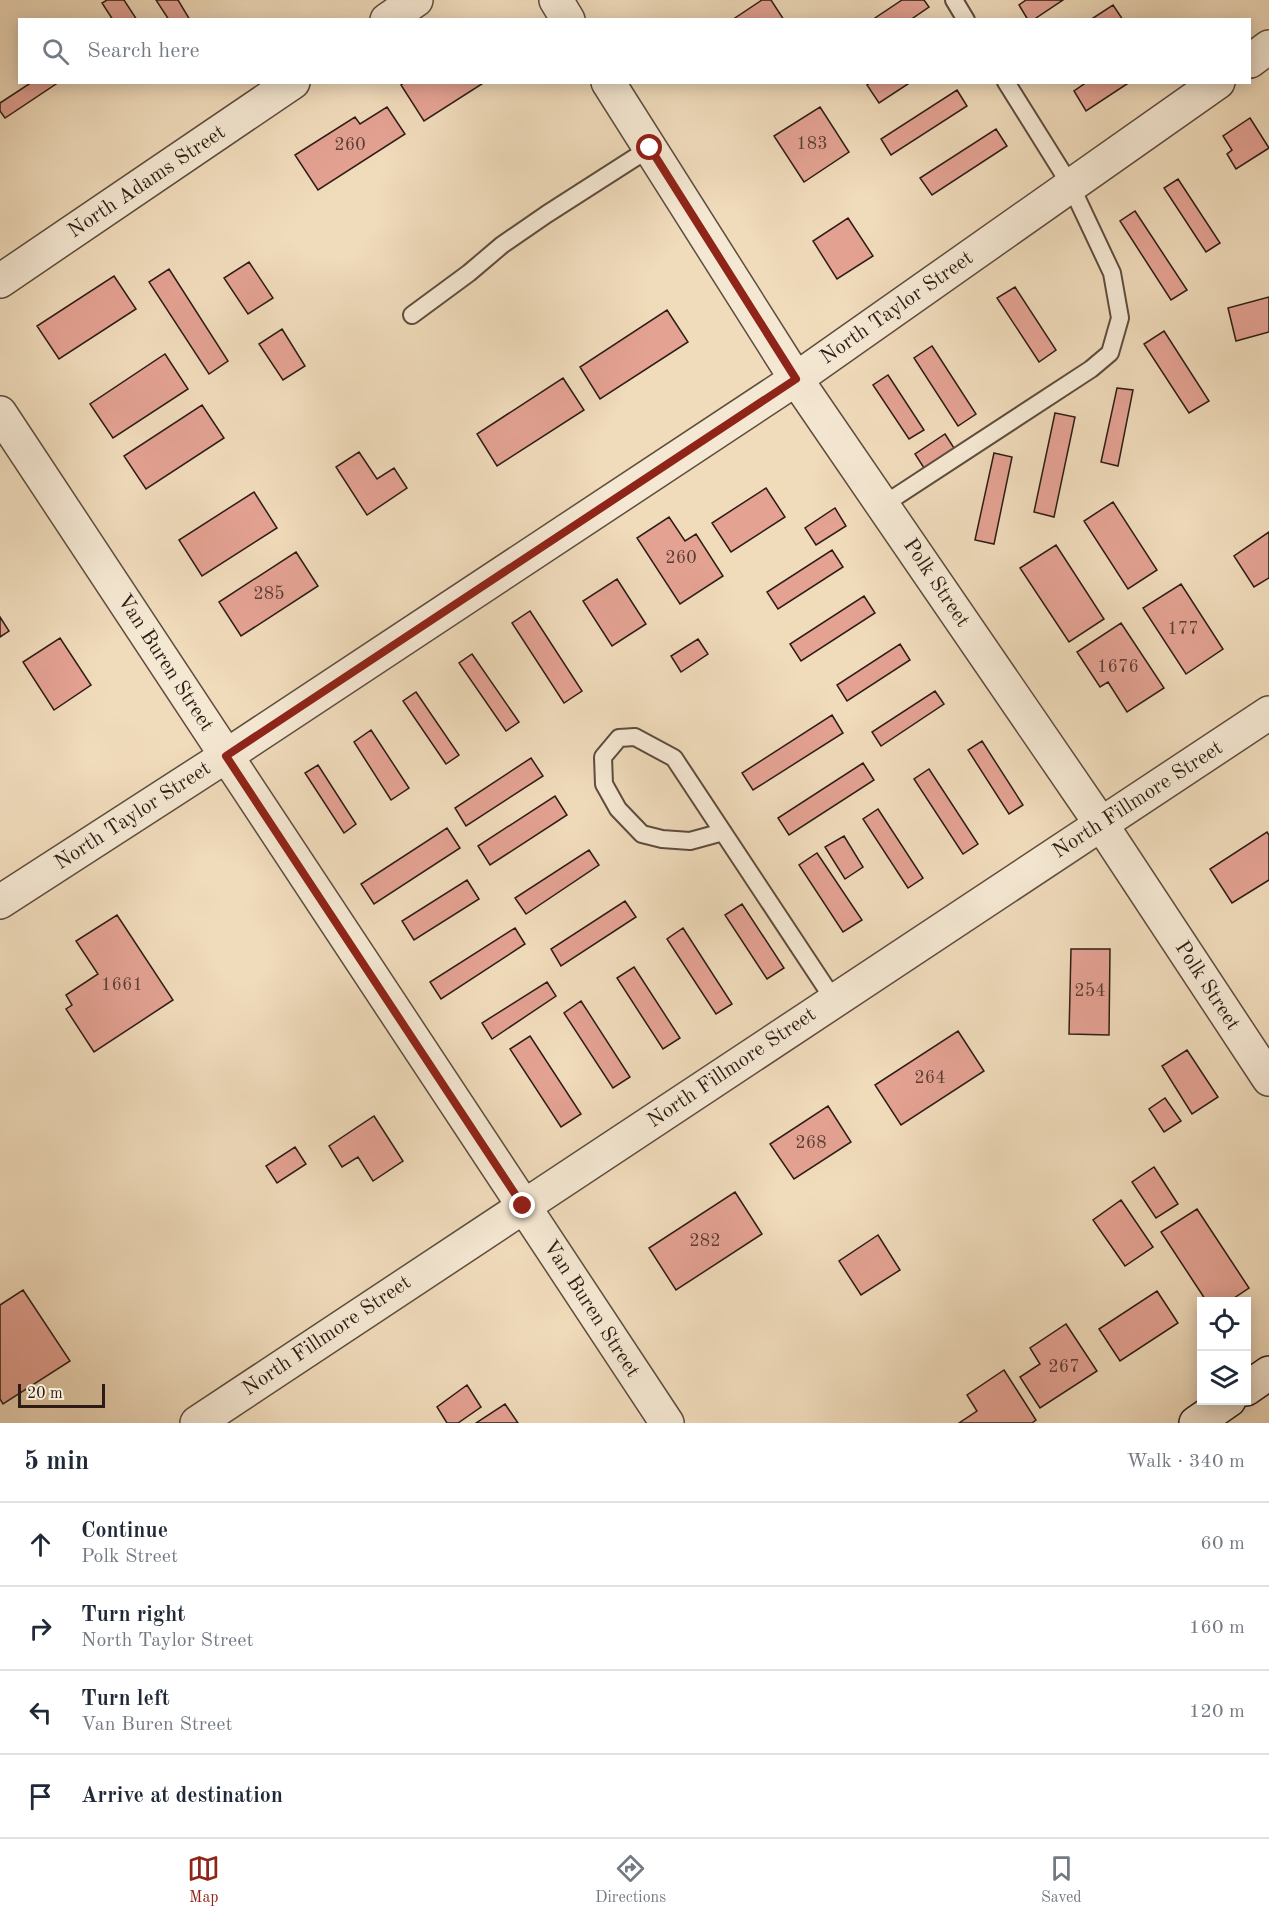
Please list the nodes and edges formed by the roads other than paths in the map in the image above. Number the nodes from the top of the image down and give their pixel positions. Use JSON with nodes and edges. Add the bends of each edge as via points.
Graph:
{"nodes":[{"id":1,"x":416,"y":0,"type":"edge"},
{"id":2,"x":556,"y":0,"type":"edge"},
{"id":3,"x":954,"y":0,"type":"edge"},
{"id":4,"x":390,"y":18,"type":"edge"},
{"id":5,"x":567,"y":18,"type":"edge"},
{"id":6,"x":965,"y":18,"type":"edge"},
{"id":7,"x":1269,"y":47,"type":"edge"},
{"id":8,"x":1251,"y":60,"type":"edge"},
{"id":9,"x":290,"y":84,"type":"edge"},
{"id":10,"x":609,"y":84,"type":"edge"},
{"id":11,"x":1007,"y":84,"type":"edge"},
{"id":12,"x":1215,"y":84,"type":"edge"},
{"id":13,"x":650,"y":148,"type":"junction"},
{"id":14,"x":1071,"y":186,"type":"junction"},
{"id":15,"x":0,"y":280,"type":"edge"},
{"id":16,"x":412,"y":315,"type":"dead end"},
{"id":17,"x":796,"y":379,"type":"junction"},
{"id":18,"x":0,"y":413,"type":"edge"},
{"id":19,"x":883,"y":505,"type":"junction"},
{"id":20,"x":1269,"y":713,"type":"edge"},
{"id":21,"x":226,"y":756,"type":"junction"},
{"id":22,"x":1101,"y":824,"type":"junction"},
{"id":23,"x":723,"y":832,"type":"junction"},
{"id":24,"x":0,"y":902,"type":"edge"},
{"id":25,"x":834,"y":1000,"type":"junction"},
{"id":26,"x":1269,"y":1079,"type":"edge"},
{"id":27,"x":523,"y":1206,"type":"junction"},
{"id":28,"x":1269,"y":1373,"type":"edge"},
{"id":29,"x":1251,"y":1386,"type":"edge"},
{"id":30,"x":1223,"y":1405,"type":"edge"},
{"id":31,"x":197,"y":1423,"type":"edge"},
{"id":32,"x":667,"y":1423,"type":"edge"},
{"id":33,"x":1196,"y":1423,"type":"edge"}],
"edges":[{"from":1,"to":4,"type":"street"},
{"from":2,"to":5,"type":"street"},
{"from":3,"to":6,"type":"lane"},
{"from":7,"to":8,"type":"street"},
{"from":9,"to":15,"type":"street","name":"North Adams Street"},
{"from":10,"to":13,"type":"street","name":"Polk Street"},
{"from":11,"to":14,"type":"lane"},
{"from":12,"to":14,"type":"street","name":"North Taylor Street"},
{"from":13,"to":16,"type":"lane","via":[[502,245]]},
{"from":13,"to":17,"type":"street","name":"Polk Street"},
{"from":14,"to":17,"type":"street","name":"North Taylor Street"},
{"from":14,"to":19,"type":"lane","via":[[1112,273],[1120,318],[1110,353]]},
{"from":17,"to":19,"type":"street","name":"Polk Street"},
{"from":17,"to":21,"type":"street","name":"North Taylor Street"},
{"from":18,"to":21,"type":"street","name":"Van Buren Street"},
{"from":19,"to":22,"type":"street","name":"Polk Street"},
{"from":20,"to":22,"type":"street","name":"North Fillmore Street"},
{"from":21,"to":24,"type":"street","name":"North Taylor Street"},
{"from":21,"to":27,"type":"street","name":"Van Buren Street"},
{"from":22,"to":25,"type":"street","name":"North Fillmore Street"},
{"from":22,"to":26,"type":"street","name":"Polk Street"},
{"from":23,"to":23,"type":"lane","via":[[674,758],[635,737],[620,738],[603,757],[604,784],[618,809],[642,834],[690,841]]},
{"from":23,"to":25,"type":"lane"},
{"from":25,"to":27,"type":"street","name":"North Fillmore Street"},
{"from":27,"to":31,"type":"street","name":"North Fillmore Street"},
{"from":27,"to":32,"type":"street","name":"Van Buren Street"},
{"from":28,"to":29,"type":"street"},
{"from":30,"to":33,"type":"street"}]}
